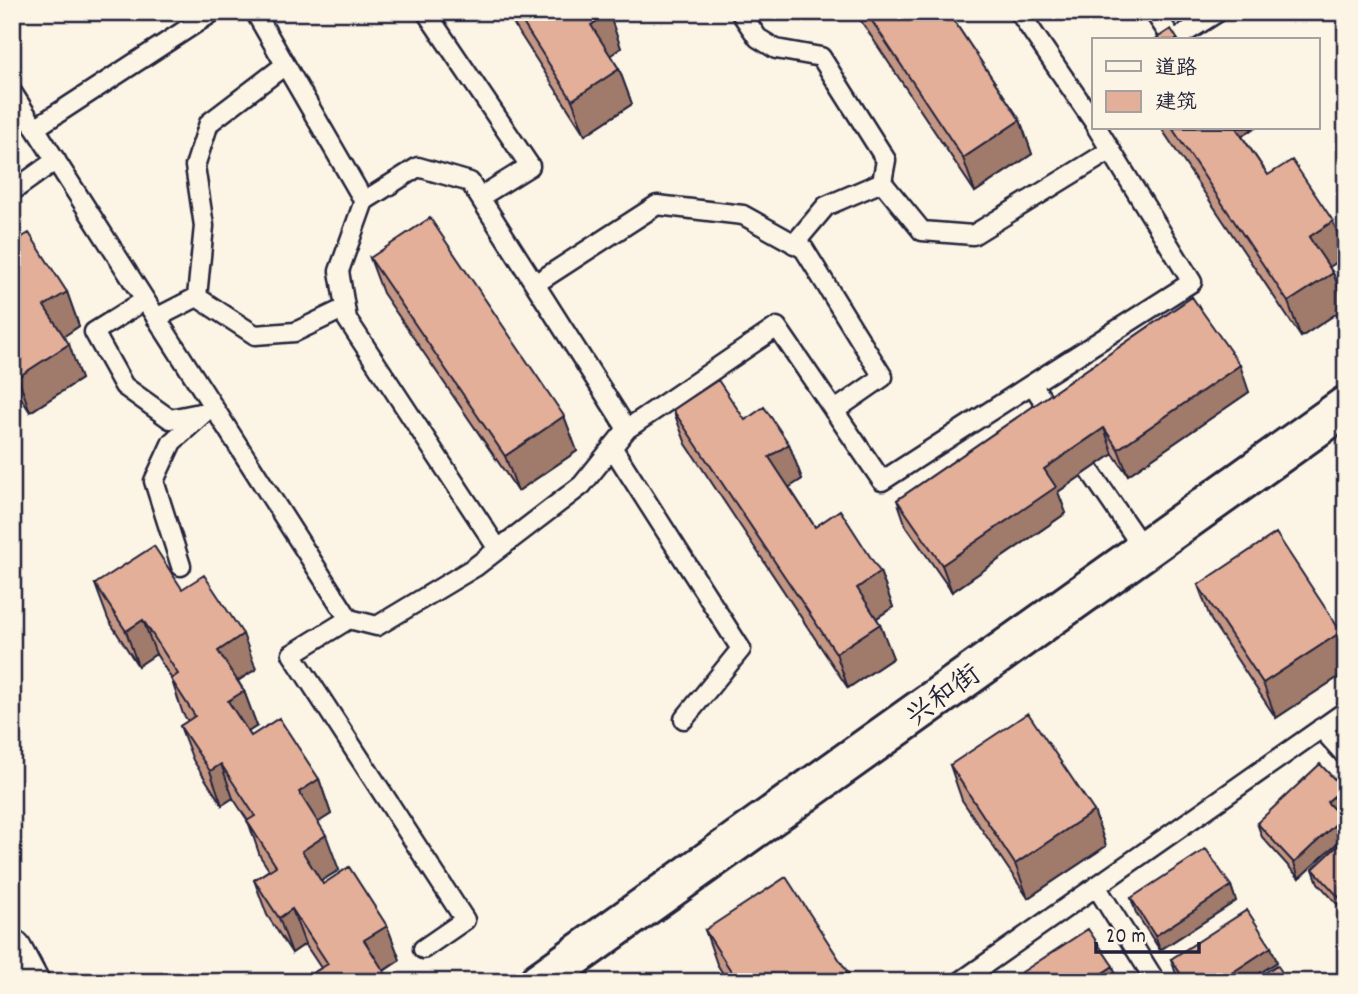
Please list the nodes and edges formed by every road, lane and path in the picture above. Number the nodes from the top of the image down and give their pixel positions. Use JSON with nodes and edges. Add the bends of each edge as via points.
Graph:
{"nodes":[{"id":1,"x":213,"y":12,"type":"edge"},
{"id":2,"x":255,"y":12,"type":"edge"},
{"id":3,"x":426,"y":12,"type":"edge"},
{"id":4,"x":740,"y":12,"type":"edge"},
{"id":5,"x":1019,"y":12,"type":"edge"},
{"id":6,"x":1154,"y":12,"type":"edge"},
{"id":7,"x":1218,"y":12,"type":"edge"},
{"id":8,"x":1172,"y":38,"type":"edge"},
{"id":9,"x":1176,"y":38,"type":"edge"},
{"id":10,"x":285,"y":65,"type":"junction"},
{"id":11,"x":12,"y":92,"type":"edge"},
{"id":12,"x":1087,"y":95,"type":"edge"},
{"id":13,"x":1092,"y":114,"type":"edge"},
{"id":14,"x":35,"y":128,"type":"junction"},
{"id":15,"x":1098,"y":130,"type":"edge"},
{"id":16,"x":1111,"y":150,"type":"junction"},
{"id":17,"x":56,"y":160,"type":"junction"},
{"id":18,"x":882,"y":182,"type":"junction"},
{"id":19,"x":17,"y":188,"type":"dead end"},
{"id":20,"x":480,"y":197,"type":"junction"},
{"id":21,"x":364,"y":201,"type":"junction"},
{"id":22,"x":794,"y":244,"type":"junction"},
{"id":23,"x":535,"y":284,"type":"junction"},
{"id":24,"x":197,"y":298,"type":"junction"},
{"id":25,"x":145,"y":300,"type":"junction"},
{"id":26,"x":345,"y":308,"type":"junction"},
{"id":27,"x":156,"y":318,"type":"junction"},
{"id":28,"x":1032,"y":384,"type":"junction"},
{"id":29,"x":1346,"y":406,"type":"edge"},
{"id":30,"x":834,"y":411,"type":"junction"},
{"id":31,"x":627,"y":429,"type":"junction"},
{"id":32,"x":612,"y":447,"type":"junction"},
{"id":33,"x":498,"y":549,"type":"junction"},
{"id":34,"x":1144,"y":550,"type":"junction"},
{"id":35,"x":181,"y":566,"type":"dead end"},
{"id":36,"x":349,"y":619,"type":"junction"},
{"id":37,"x":1346,"y":711,"type":"edge"},
{"id":38,"x":684,"y":719,"type":"dead end"},
{"id":39,"x":1321,"y":728,"type":"junction"},
{"id":40,"x":1346,"y":755,"type":"edge"},
{"id":41,"x":1096,"y":886,"type":"junction"},
{"id":42,"x":423,"y":948,"type":"dead end"},
{"id":43,"x":12,"y":950,"type":"edge"},
{"id":44,"x":29,"y":982,"type":"edge"},
{"id":45,"x":539,"y":982,"type":"edge"},
{"id":46,"x":960,"y":982,"type":"edge"},
{"id":47,"x":1156,"y":982,"type":"edge"}],
"edges":[{"from":1,"to":14,"type":"lane"},
{"from":2,"to":10,"type":"lane"},
{"from":3,"to":20,"type":"lane","via":[[530,166]]},
{"from":4,"to":18,"type":"lane","via":[[758,38],[776,49],[821,57],[886,160]]},
{"from":5,"to":12,"type":"lane"},
{"from":6,"to":8,"type":"lane"},
{"from":7,"to":9,"type":"lane"},
{"from":10,"to":21,"type":"lane"},
{"from":10,"to":24,"type":"lane","via":[[209,123],[195,166],[204,226]]},
{"from":11,"to":14,"type":"lane"},
{"from":12,"to":13,"type":"lane"},
{"from":14,"to":17,"type":"lane"},
{"from":15,"to":16,"type":"lane"},
{"from":16,"to":18,"type":"lane","via":[[972,235],[922,232]]},
{"from":16,"to":28,"type":"lane","via":[[1192,282]]},
{"from":17,"to":19,"type":"lane"},
{"from":17,"to":25,"type":"lane"},
{"from":18,"to":22,"type":"lane","via":[[826,206]]},
{"from":20,"to":21,"type":"lane","via":[[470,182],[418,167]]},
{"from":20,"to":23,"type":"lane"},
{"from":21,"to":26,"type":"lane","via":[[339,271]]},
{"from":22,"to":23,"type":"lane","via":[[743,215],[657,205]]},
{"from":22,"to":30,"type":"lane","via":[[804,249],[883,377]]},
{"from":23,"to":31,"type":"lane"},
{"from":24,"to":26,"type":"lane","via":[[255,335],[295,332]]},
{"from":24,"to":27,"type":"lane"},
{"from":25,"to":27,"type":"lane"},
{"from":25,"to":35,"type":"lane","via":[[94,332],[124,386],[161,413],[170,419],[205,412],[172,442],[154,481]]},
{"from":26,"to":33,"type":"lane","via":[[347,319]]},
{"from":27,"to":36,"type":"lane"},
{"from":28,"to":30,"type":"lane","via":[[882,481]]},
{"from":28,"to":34,"type":"lane"},
{"from":29,"to":34,"type":"street","name":"兴和街"},
{"from":30,"to":31,"type":"lane","via":[[777,327]]},
{"from":31,"to":32,"type":"lane"},
{"from":32,"to":33,"type":"lane","via":[[582,485]]},
{"from":32,"to":38,"type":"lane","via":[[741,649]]},
{"from":33,"to":36,"type":"lane","via":[[377,626]]},
{"from":34,"to":45,"type":"street","name":"兴和街"},
{"from":36,"to":42,"type":"lane","via":[[292,654],[465,920]]},
{"from":37,"to":39,"type":"lane"},
{"from":39,"to":40,"type":"lane"},
{"from":39,"to":41,"type":"lane"},
{"from":41,"to":46,"type":"lane"},
{"from":41,"to":47,"type":"lane"},
{"from":43,"to":44,"type":"street"}]}
